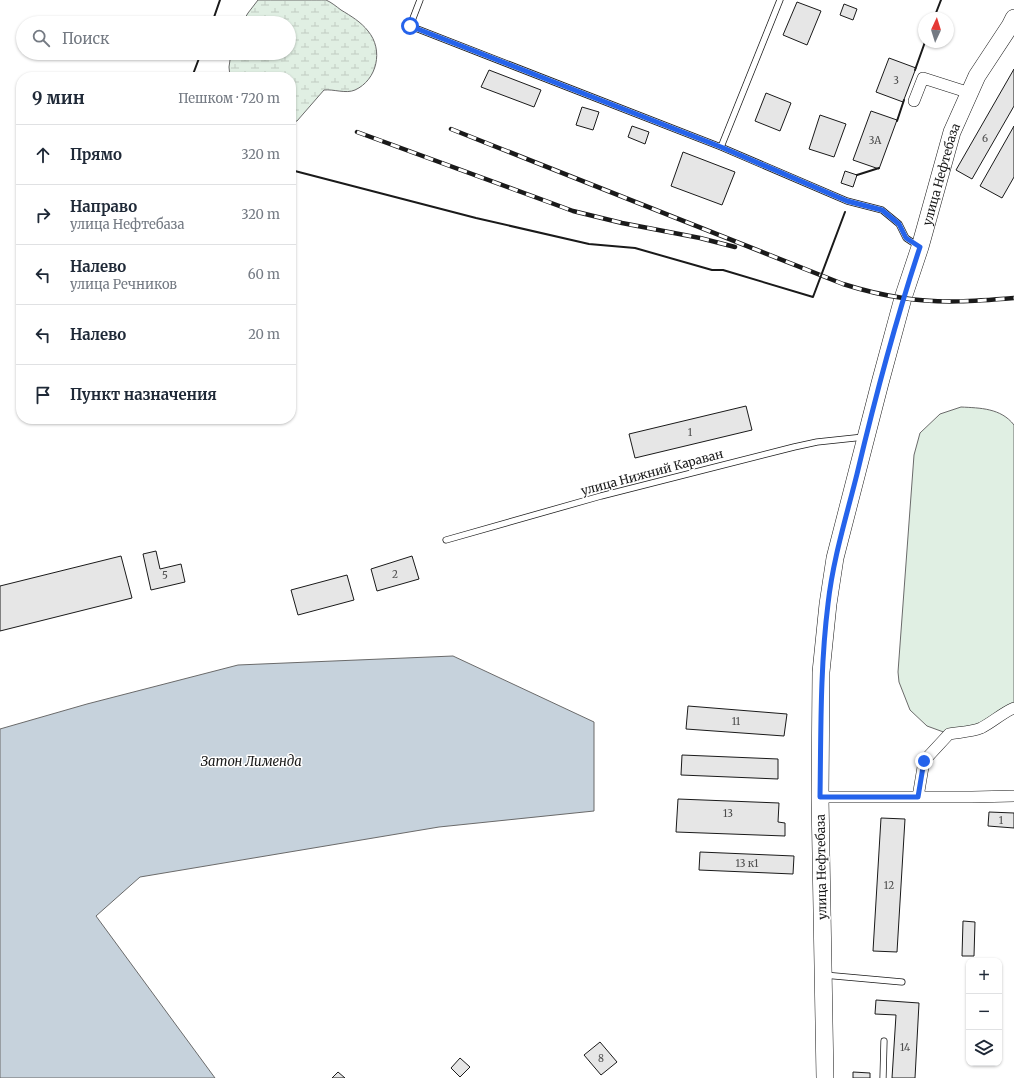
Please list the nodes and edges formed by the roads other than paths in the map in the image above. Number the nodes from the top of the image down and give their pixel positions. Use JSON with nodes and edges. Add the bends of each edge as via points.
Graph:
{"nodes":[{"id":1,"x":420,"y":0,"type":"edge"},
{"id":2,"x":780,"y":0,"type":"edge"},
{"id":3,"x":1014,"y":18,"type":"edge"},
{"id":4,"x":970,"y":93,"type":"junction"},
{"id":5,"x":914,"y":101,"type":"dead end"},
{"id":6,"x":721,"y":147,"type":"junction"},
{"id":7,"x":920,"y":247,"type":"junction"},
{"id":8,"x":866,"y":436,"type":"junction"},
{"id":9,"x":446,"y":540,"type":"dead end"},
{"id":10,"x":1014,"y":708,"type":"edge"},
{"id":11,"x":1014,"y":796,"type":"edge"},
{"id":12,"x":820,"y":797,"type":"junction"},
{"id":13,"x":918,"y":797,"type":"junction"},
{"id":14,"x":823,"y":975,"type":"junction"},
{"id":15,"x":902,"y":982,"type":"dead end"},
{"id":16,"x":884,"y":1041,"type":"dead end"},
{"id":17,"x":825,"y":1078,"type":"edge"},
{"id":18,"x":883,"y":1078,"type":"edge"}],
"edges":[{"from":1,"to":6,"type":"lane","via":[[410,26]]},
{"from":2,"to":6,"type":"lane"},
{"from":3,"to":4,"type":"main road","name":"улица Нефтебаза","via":[[977,76]]},
{"from":4,"to":5,"type":"street","via":[[923,78]]},
{"from":4,"to":7,"type":"main road","name":"улица Нефтебаза","via":[[952,132]]},
{"from":6,"to":7,"type":"lane","via":[[847,201],[882,210],[899,224],[906,238]]},
{"from":7,"to":8,"type":"main road","name":"улица Нефтебаза","via":[[903,298]]},
{"from":8,"to":9,"type":"lane","name":"улица Нижний Караван","via":[[794,447],[601,496]]},
{"from":8,"to":12,"type":"main road","name":"улица Нефтебаза","via":[[835,558],[828,604],[821,672]]},
{"from":10,"to":13,"type":"street","via":[[982,727],[950,734],[924,761]]},
{"from":11,"to":13,"type":"street"},
{"from":12,"to":13,"type":"street"},
{"from":12,"to":14,"type":"main road","name":"улица Нефтебаза"},
{"from":14,"to":15,"type":"lane"},
{"from":14,"to":17,"type":"main road","name":"улица Нефтебаза"},
{"from":16,"to":18,"type":"lane"}]}
